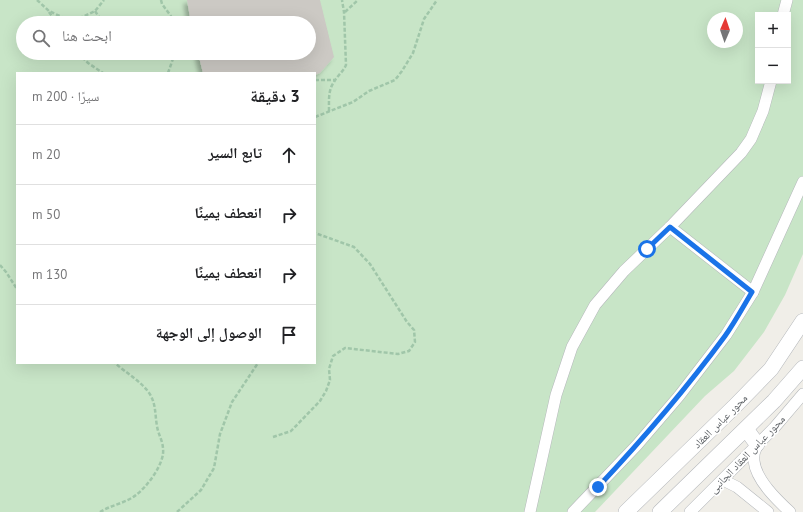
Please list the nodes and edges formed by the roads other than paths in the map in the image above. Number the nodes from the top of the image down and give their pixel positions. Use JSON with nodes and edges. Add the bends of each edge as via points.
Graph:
{"nodes":[{"id":1,"x":787,"y":0,"type":"edge"},
{"id":2,"x":784,"y":12,"type":"edge"},
{"id":3,"x":770,"y":84,"type":"edge"},
{"id":4,"x":803,"y":182,"type":"edge"},
{"id":5,"x":670,"y":227,"type":"junction"},
{"id":6,"x":752,"y":292,"type":"junction"},
{"id":7,"x":803,"y":321,"type":"edge"},
{"id":8,"x":803,"y":368,"type":"edge"},
{"id":9,"x":803,"y":394,"type":"edge"},
{"id":10,"x":746,"y":429,"type":"junction"},
{"id":11,"x":757,"y":444,"type":"junction"},
{"id":12,"x":723,"y":480,"type":"junction"},
{"id":13,"x":777,"y":501,"type":"junction"},
{"id":14,"x":530,"y":512,"type":"edge"},
{"id":15,"x":573,"y":512,"type":"edge"},
{"id":16,"x":626,"y":512,"type":"edge"},
{"id":17,"x":660,"y":512,"type":"edge"},
{"id":18,"x":690,"y":512,"type":"edge"},
{"id":19,"x":768,"y":512,"type":"edge"},
{"id":20,"x":790,"y":512,"type":"edge"}],
"edges":[{"from":1,"to":2,"type":"street"},
{"from":3,"to":5,"type":"street","via":[[763,111],[748,144]]},
{"from":4,"to":6,"type":"street"},
{"from":5,"to":6,"type":"street"},
{"from":5,"to":14,"type":"street","via":[[624,271],[595,305],[572,347],[556,395]]},
{"from":6,"to":15,"type":"street","via":[[726,335],[679,396],[637,445]]},
{"from":7,"to":16,"type":"main road","name":"محور عباس العقاد","via":[[771,369]]},
{"from":8,"to":10,"type":"main road","name":"محور عباس العقاد"},
{"from":9,"to":11,"type":"street","name":"محور عباس العقاد الجانبى"},
{"from":10,"to":11,"type":"main road"},
{"from":10,"to":17,"type":"main road","name":"محور عباس العقاد"},
{"from":11,"to":12,"type":"street","name":"محور عباس العقاد الجانبى"},
{"from":11,"to":13,"type":"street","via":[[754,461],[756,468]]},
{"from":12,"to":18,"type":"street","name":"محور عباس العقاد الجانبى"},
{"from":12,"to":19,"type":"street","via":[[737,487]]},
{"from":13,"to":19,"type":"street"},
{"from":13,"to":20,"type":"street"}]}
